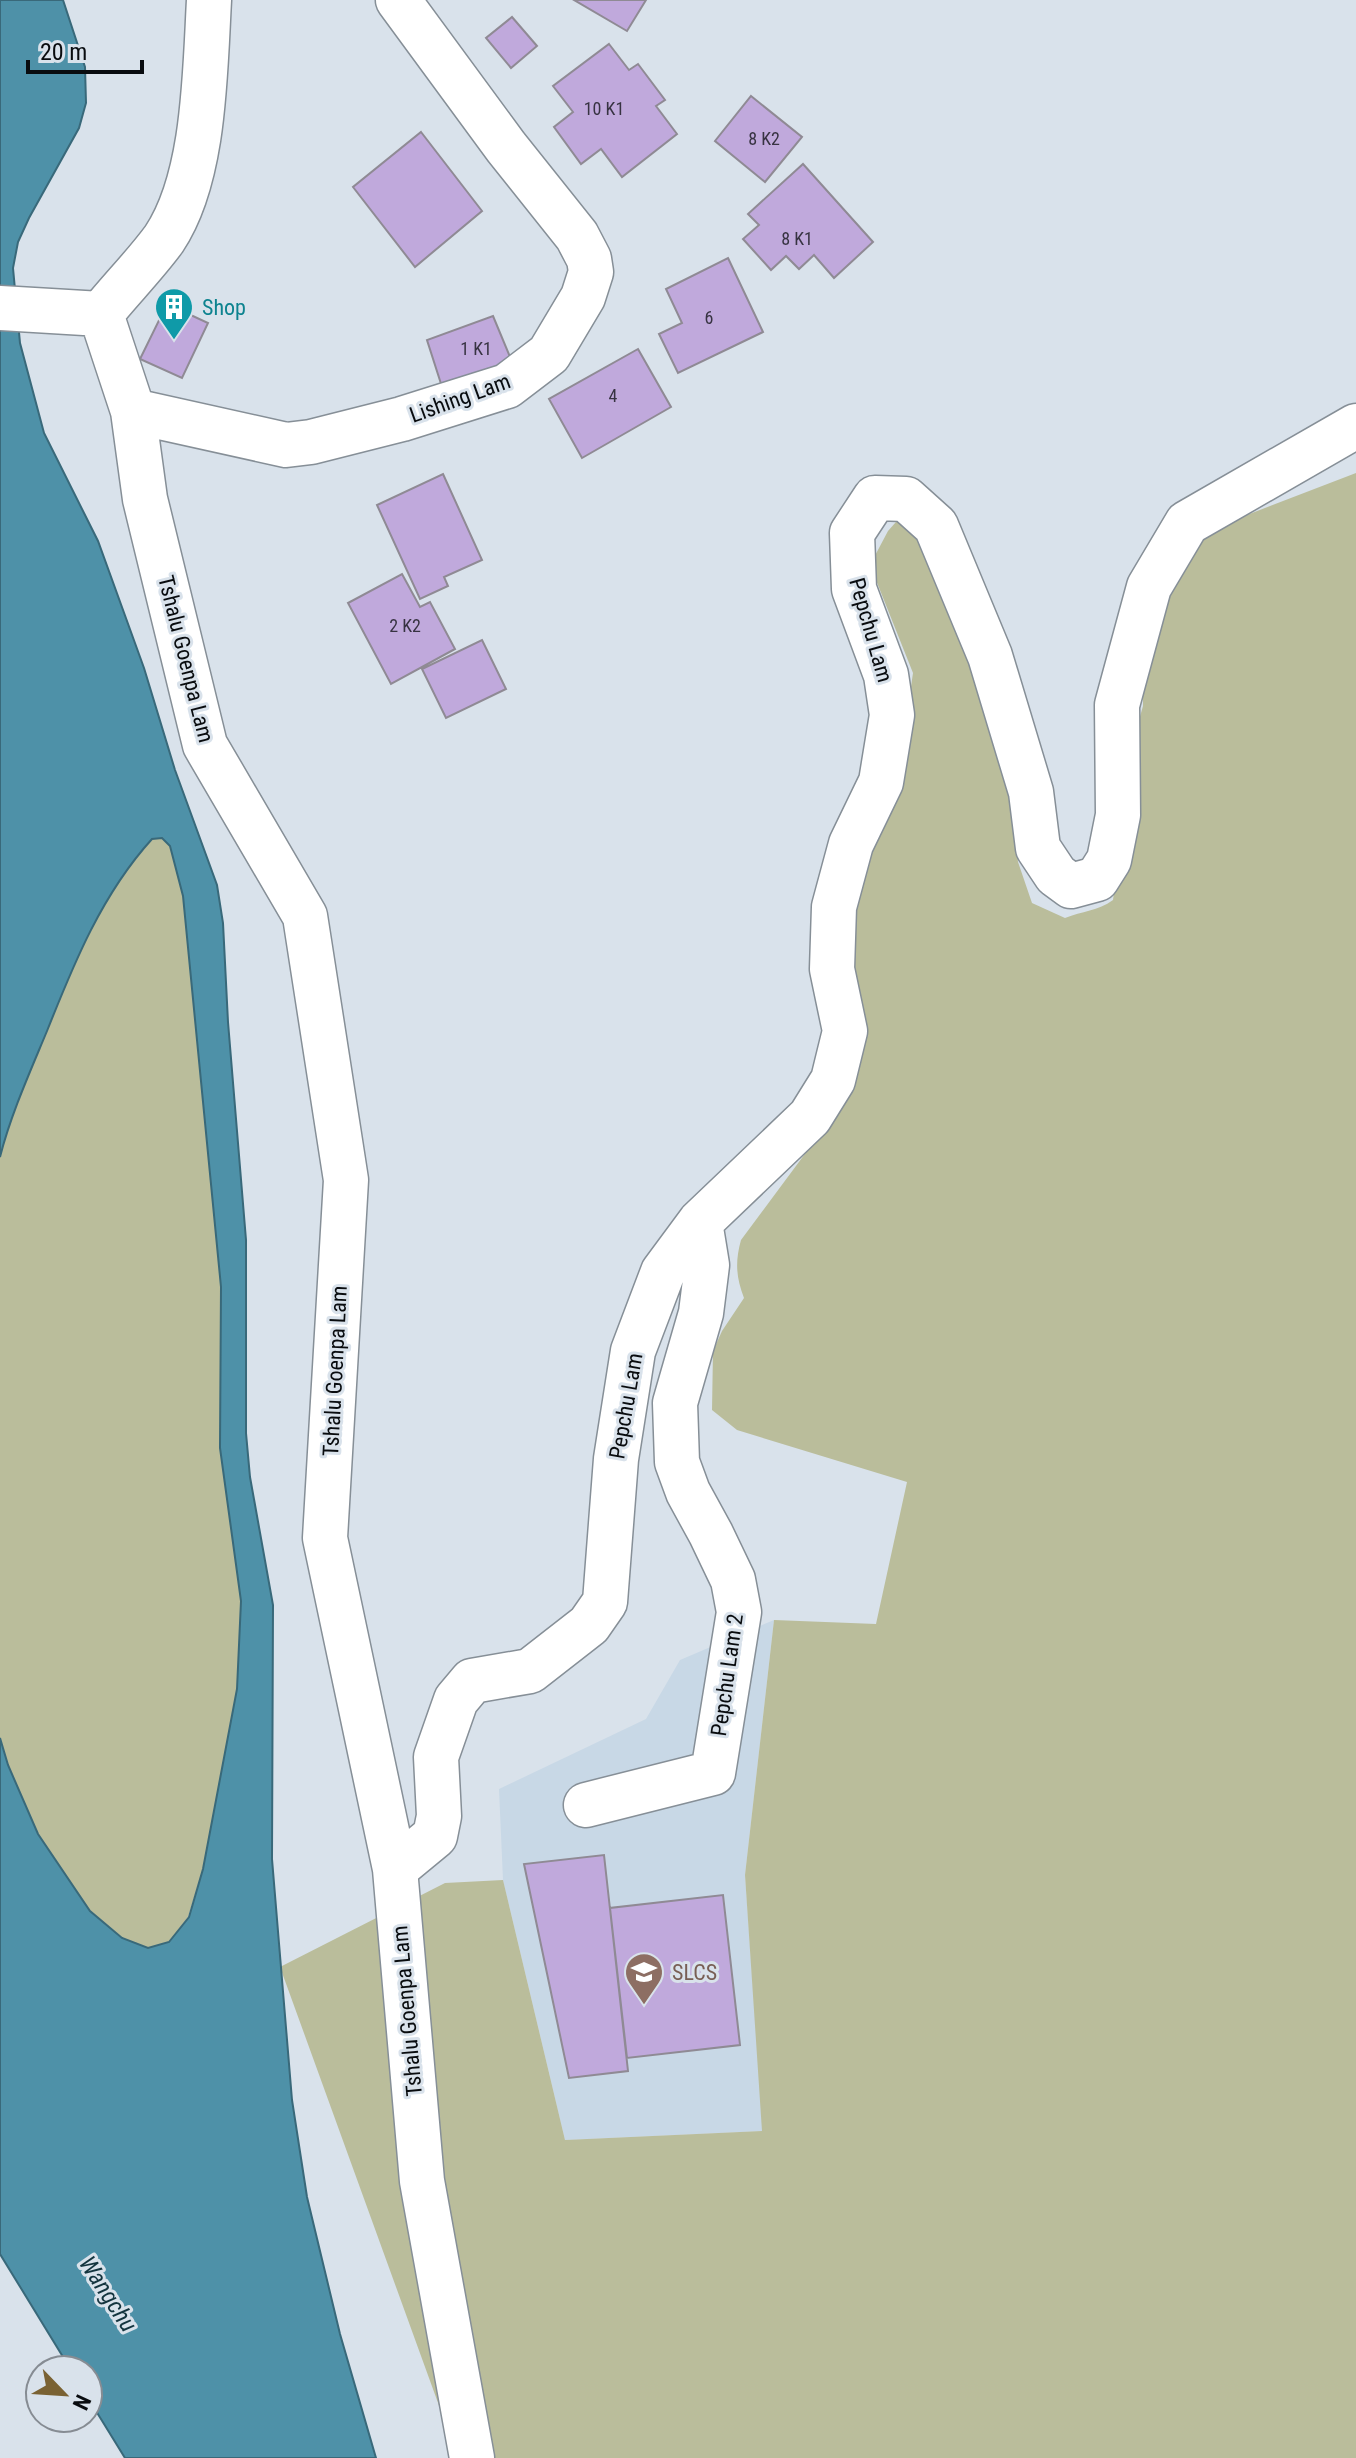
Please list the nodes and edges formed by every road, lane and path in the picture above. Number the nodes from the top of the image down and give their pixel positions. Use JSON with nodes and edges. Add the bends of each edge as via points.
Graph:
{"nodes":[{"id":1,"x":209,"y":0,"type":"edge"},
{"id":2,"x":398,"y":0,"type":"edge"},
{"id":3,"x":0,"y":308,"type":"edge"},
{"id":4,"x":82,"y":313,"type":"junction"},
{"id":5,"x":133,"y":411,"type":"junction"},
{"id":6,"x":1356,"y":426,"type":"edge"},
{"id":7,"x":700,"y":1222,"type":"junction"},
{"id":8,"x":586,"y":1805,"type":"dead end"},
{"id":9,"x":395,"y":1869,"type":"junction"},
{"id":10,"x":472,"y":2458,"type":"edge"}],
"edges":[{"from":1,"to":4,"type":"street","via":[[194,164],[181,206],[164,238]]},
{"from":2,"to":5,"type":"street","name":"Lishing Lam","via":[[589,259],[591,272],[583,297],[549,354],[507,386],[311,442],[286,445]]},
{"from":3,"to":4,"type":"street"},
{"from":4,"to":5,"type":"street","name":"Tshalu Goenpa Lam"},
{"from":5,"to":9,"type":"street","name":"Tshalu Goenpa Lam","via":[[145,499],[205,745],[305,916],[346,1180],[325,1538]]},
{"from":6,"to":7,"type":"street","name":"Pepchu Lam","via":[[1187,523],[1149,587],[1117,705],[1118,815],[1109,860],[1097,879],[1071,886],[1056,875],[1038,848],[1031,792],[990,656],[936,526],[906,499],[875,498],[852,533],[854,589],[886,675],[892,715],[881,782],[851,844],[834,907],[832,969],[845,1031],[833,1080],[810,1117]]},
{"from":7,"to":8,"type":"street","name":"Pepchu Lam 2","via":[[707,1265],[701,1313],[675,1403],[677,1462],[733,1580],[739,1612],[713,1773]]},
{"from":7,"to":9,"type":"street","name":"Pepchu Lam","via":[[663,1272],[633,1351],[616,1459],[605,1602],[589,1625],[530,1671],[472,1681],[456,1700],[436,1757],[435,1836]]},
{"from":9,"to":10,"type":"street","name":"Tshalu Goenpa Lam","via":[[422,2181]]}]}
